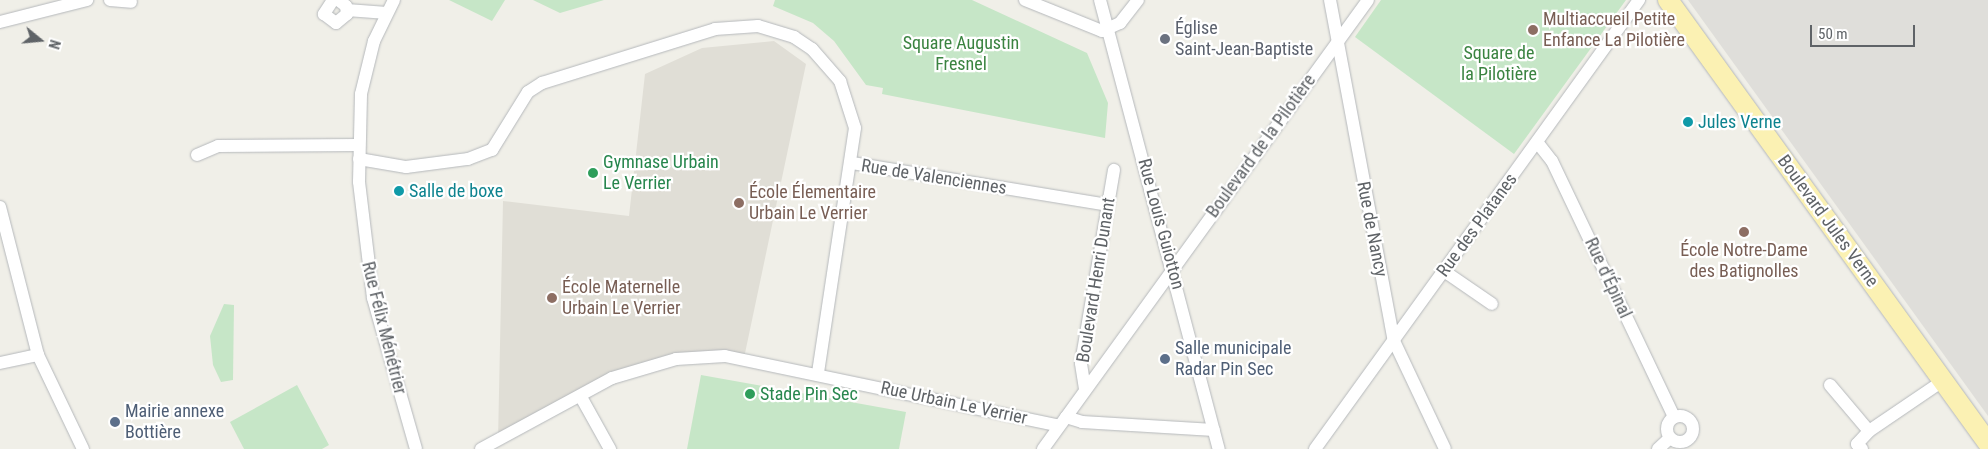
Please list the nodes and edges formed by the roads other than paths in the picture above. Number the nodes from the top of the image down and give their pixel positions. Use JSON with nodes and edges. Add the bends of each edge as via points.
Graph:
{"nodes":[{"id":1,"x":87,"y":0,"type":"edge"},
{"id":2,"x":110,"y":0,"type":"edge"},
{"id":3,"x":333,"y":0,"type":"edge"},
{"id":4,"x":338,"y":0,"type":"edge"},
{"id":5,"x":394,"y":0,"type":"edge"},
{"id":6,"x":1025,"y":0,"type":"edge"},
{"id":7,"x":1100,"y":0,"type":"edge"},
{"id":8,"x":1138,"y":0,"type":"edge"},
{"id":9,"x":1330,"y":0,"type":"edge"},
{"id":10,"x":1368,"y":0,"type":"edge"},
{"id":11,"x":1639,"y":0,"type":"edge"},
{"id":12,"x":1668,"y":0,"type":"edge"},
{"id":13,"x":131,"y":2,"type":"dead end"},
{"id":14,"x":347,"y":10,"type":"junction"},
{"id":15,"x":387,"y":13,"type":"junction"},
{"id":16,"x":0,"y":22,"type":"edge"},
{"id":17,"x":1108,"y":30,"type":"junction"},
{"id":18,"x":1337,"y":43,"type":"junction"},
{"id":19,"x":1537,"y":142,"type":"junction"},
{"id":20,"x":358,"y":145,"type":"junction"},
{"id":21,"x":197,"y":155,"type":"dead end"},
{"id":22,"x":359,"y":159,"type":"junction"},
{"id":23,"x":852,"y":164,"type":"junction"},
{"id":24,"x":1114,"y":170,"type":"dead end"},
{"id":25,"x":1108,"y":205,"type":"junction"},
{"id":26,"x":0,"y":209,"type":"edge"},
{"id":27,"x":1172,"y":268,"type":"junction"},
{"id":28,"x":1444,"y":271,"type":"junction"},
{"id":29,"x":1492,"y":304,"type":"dead end"},
{"id":30,"x":1394,"y":340,"type":"junction"},
{"id":31,"x":38,"y":355,"type":"junction"},
{"id":32,"x":0,"y":362,"type":"edge"},
{"id":33,"x":818,"y":374,"type":"junction"},
{"id":34,"x":1944,"y":380,"type":"junction"},
{"id":35,"x":1830,"y":384,"type":"dead end"},
{"id":36,"x":1085,"y":389,"type":"junction"},
{"id":37,"x":581,"y":396,"type":"junction"},
{"id":38,"x":1674,"y":417,"type":"junction"},
{"id":39,"x":1063,"y":422,"type":"junction"},
{"id":40,"x":1214,"y":430,"type":"junction"},
{"id":41,"x":1869,"y":430,"type":"junction"},
{"id":42,"x":1670,"y":438,"type":"junction"},
{"id":43,"x":1988,"y":443,"type":"edge"},
{"id":44,"x":83,"y":449,"type":"edge"},
{"id":45,"x":416,"y":449,"type":"edge"},
{"id":46,"x":481,"y":449,"type":"edge"},
{"id":47,"x":610,"y":449,"type":"edge"},
{"id":48,"x":1043,"y":449,"type":"edge"},
{"id":49,"x":1219,"y":449,"type":"edge"},
{"id":50,"x":1315,"y":449,"type":"edge"},
{"id":51,"x":1445,"y":449,"type":"edge"},
{"id":52,"x":1658,"y":449,"type":"edge"},
{"id":53,"x":1862,"y":449,"type":"edge"}],
"edges":[{"from":1,"to":16,"type":"street"},
{"from":2,"to":13,"type":"street"},
{"from":3,"to":14,"type":"street","via":[[324,10],[328,21],[340,23]]},
{"from":4,"to":14,"type":"street"},
{"from":5,"to":15,"type":"street","name":"Rue Félix Ménétrier"},
{"from":6,"to":17,"type":"street"},
{"from":7,"to":17,"type":"street","name":"Rue Louis Guiotton"},
{"from":8,"to":17,"type":"street"},
{"from":9,"to":18,"type":"street","name":"Rue de Nancy"},
{"from":10,"to":18,"type":"street","name":"Boulevard de la Pilotière"},
{"from":11,"to":19,"type":"street","name":"Rue des Platanes"},
{"from":12,"to":34,"type":"main road","name":"Boulevard Jules Verne"},
{"from":14,"to":15,"type":"street"},
{"from":15,"to":20,"type":"street","name":"Rue Félix Ménétrier","via":[[365,76]]},
{"from":17,"to":27,"type":"street","name":"Rue Louis Guiotton"},
{"from":18,"to":27,"type":"street","name":"Boulevard de la Pilotière"},
{"from":18,"to":30,"type":"street","name":"Rue de Nancy"},
{"from":19,"to":28,"type":"street","name":"Rue des Platanes"},
{"from":19,"to":38,"type":"street","name":"Rue d'Épinal","via":[[1552,161]]},
{"from":20,"to":21,"type":"street","via":[[218,146]]},
{"from":20,"to":22,"type":"street","name":"Rue Félix Ménétrier"},
{"from":22,"to":23,"type":"street","via":[[406,167],[468,159],[492,150],[528,92],[542,83],[732,26],[772,29],[794,37],[824,60],[840,81],[852,110]]},
{"from":22,"to":45,"type":"street","name":"Rue Félix Ménétrier","via":[[367,270]]},
{"from":23,"to":25,"type":"street","name":"Rue de Valenciennes"},
{"from":23,"to":33,"type":"street","name":"Rue de Valenciennes"},
{"from":24,"to":25,"type":"street","name":"Boulevard Henri Dunant"},
{"from":25,"to":36,"type":"street","name":"Boulevard Henri Dunant","via":[[1081,363]]},
{"from":26,"to":31,"type":"street"},
{"from":27,"to":36,"type":"street","name":"Boulevard Henri Dunant"},
{"from":27,"to":40,"type":"street","name":"Rue Louis Guiotton"},
{"from":28,"to":29,"type":"street"},
{"from":28,"to":30,"type":"street","name":"Rue des Platanes"},
{"from":30,"to":50,"type":"street","name":"Rue des Platanes"},
{"from":30,"to":51,"type":"street","name":"Rue de Nancy"},
{"from":31,"to":32,"type":"street"},
{"from":31,"to":44,"type":"street"},
{"from":33,"to":37,"type":"street","name":"Rue Urbain Le Verrier","via":[[760,360],[699,357],[630,372]]},
{"from":33,"to":39,"type":"street","name":"Rue Urbain Le Verrier"},
{"from":34,"to":41,"type":"street"},
{"from":34,"to":43,"type":"main road","name":"Boulevard Jules Verne"},
{"from":35,"to":41,"type":"street"},
{"from":36,"to":39,"type":"street","name":"Boulevard Henri Dunant"},
{"from":37,"to":46,"type":"street","name":"Rue Urbain Le Verrier"},
{"from":37,"to":47,"type":"street"},
{"from":38,"to":42,"type":"street","via":[[1667,425]]},
{"from":38,"to":42,"type":"street","via":[[1689,420],[1693,431],[1685,441]]},
{"from":39,"to":40,"type":"street","name":"Rue Urbain Le Verrier"},
{"from":39,"to":48,"type":"street","name":"Boulevard Henri Dunant"},
{"from":40,"to":49,"type":"street","name":"Rue Louis Guiotton"},
{"from":41,"to":53,"type":"street","via":[[1857,444]]},
{"from":42,"to":52,"type":"street"}]}
